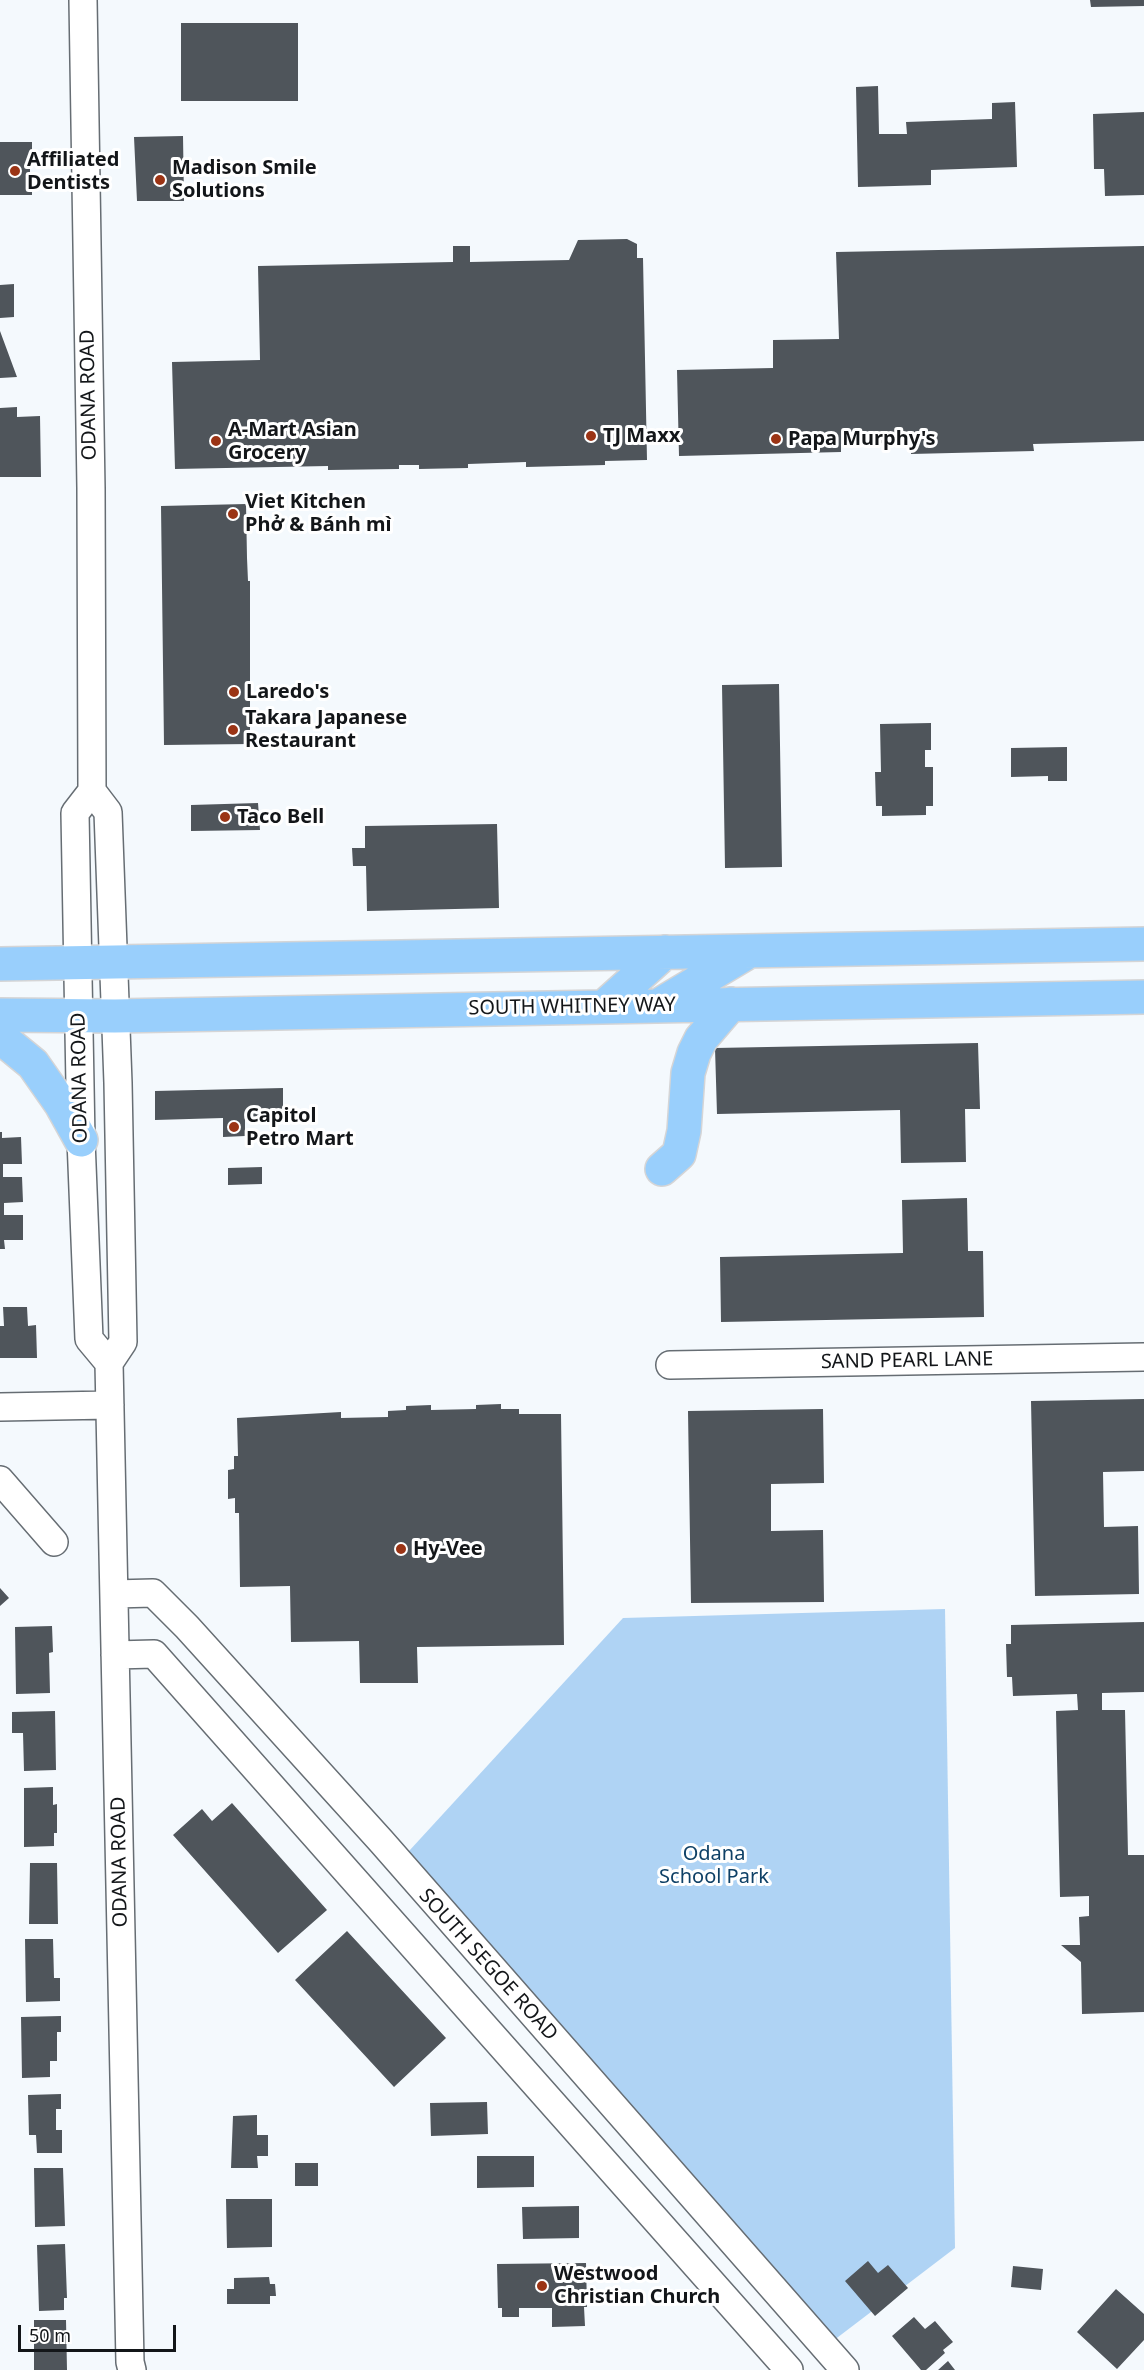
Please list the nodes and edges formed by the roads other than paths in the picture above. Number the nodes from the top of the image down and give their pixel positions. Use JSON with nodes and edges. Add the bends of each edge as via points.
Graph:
{"nodes":[{"id":1,"x":83,"y":0,"type":"edge"},
{"id":2,"x":92,"y":791,"type":"junction"},
{"id":3,"x":1144,"y":944,"type":"edge"},
{"id":4,"x":750,"y":951,"type":"junction"},
{"id":5,"x":665,"y":952,"type":"junction"},
{"id":6,"x":114,"y":962,"type":"junction"},
{"id":7,"x":77,"y":963,"type":"junction"},
{"id":8,"x":0,"y":964,"type":"edge"},
{"id":9,"x":1144,"y":997,"type":"edge"},
{"id":10,"x":731,"y":1004,"type":"junction"},
{"id":11,"x":659,"y":1005,"type":"junction"},
{"id":12,"x":605,"y":1006,"type":"junction"},
{"id":13,"x":0,"y":1015,"type":"edge"},
{"id":14,"x":78,"y":1015,"type":"junction"},
{"id":15,"x":115,"y":1016,"type":"junction"},
{"id":16,"x":0,"y":1037,"type":"edge"},
{"id":17,"x":81,"y":1140,"type":"junction"},
{"id":18,"x":662,"y":1168,"type":"dead end"},
{"id":19,"x":1144,"y":1358,"type":"edge"},
{"id":20,"x":109,"y":1363,"type":"junction"},
{"id":21,"x":670,"y":1365,"type":"dead end"},
{"id":22,"x":110,"y":1405,"type":"junction"},
{"id":23,"x":0,"y":1407,"type":"edge"},
{"id":24,"x":0,"y":1480,"type":"edge"},
{"id":25,"x":54,"y":1542,"type":"dead end"},
{"id":26,"x":114,"y":1594,"type":"junction"},
{"id":27,"x":116,"y":1655,"type":"junction"},
{"id":28,"x":130,"y":2367,"type":"edge"},
{"id":29,"x":789,"y":2370,"type":"edge"},
{"id":30,"x":845,"y":2370,"type":"edge"}],
"edges":[{"from":1,"to":2,"type":"street","name":"ODANA ROAD"},
{"from":2,"to":6,"type":"street","name":"ODANA ROAD","via":[[108,812]]},
{"from":2,"to":7,"type":"street","name":"ODANA ROAD","via":[[75,813]]},
{"from":3,"to":4,"type":"main road"},
{"from":4,"to":5,"type":"main road"},
{"from":4,"to":11,"type":"main road"},
{"from":5,"to":6,"type":"main road"},
{"from":5,"to":12,"type":"main road"},
{"from":6,"to":7,"type":"main road"},
{"from":6,"to":15,"type":"street","name":"ODANA ROAD"},
{"from":7,"to":8,"type":"main road"},
{"from":7,"to":14,"type":"street","name":"ODANA ROAD"},
{"from":9,"to":10,"type":"main road","name":"SOUTH WHITNEY WAY"},
{"from":10,"to":11,"type":"main road","name":"SOUTH WHITNEY WAY"},
{"from":10,"to":18,"type":"main road","via":[[694,1053],[679,1154]]},
{"from":11,"to":12,"type":"main road","name":"SOUTH WHITNEY WAY"},
{"from":12,"to":15,"type":"main road","name":"SOUTH WHITNEY WAY"},
{"from":13,"to":14,"type":"main road","name":"SOUTH WHITNEY WAY"},
{"from":14,"to":15,"type":"main road","name":"SOUTH WHITNEY WAY"},
{"from":14,"to":17,"type":"street","name":"ODANA ROAD"},
{"from":15,"to":20,"type":"street","name":"ODANA ROAD","via":[[123,1342]]},
{"from":16,"to":17,"type":"main road","via":[[33,1064],[62,1104]]},
{"from":17,"to":20,"type":"street","name":"ODANA ROAD","via":[[89,1339]]},
{"from":19,"to":21,"type":"street","name":"SAND PEARL LANE"},
{"from":20,"to":22,"type":"street","name":"ODANA ROAD"},
{"from":22,"to":23,"type":"street"},
{"from":22,"to":26,"type":"street","name":"ODANA ROAD"},
{"from":24,"to":25,"type":"street"},
{"from":26,"to":27,"type":"street","name":"ODANA ROAD"},
{"from":26,"to":30,"type":"street","name":"SOUTH SEGOE ROAD","via":[[153,1593],[187,1627],[381,1841]]},
{"from":27,"to":28,"type":"street","name":"ODANA ROAD"},
{"from":27,"to":29,"type":"street","via":[[154,1654]]}]}
